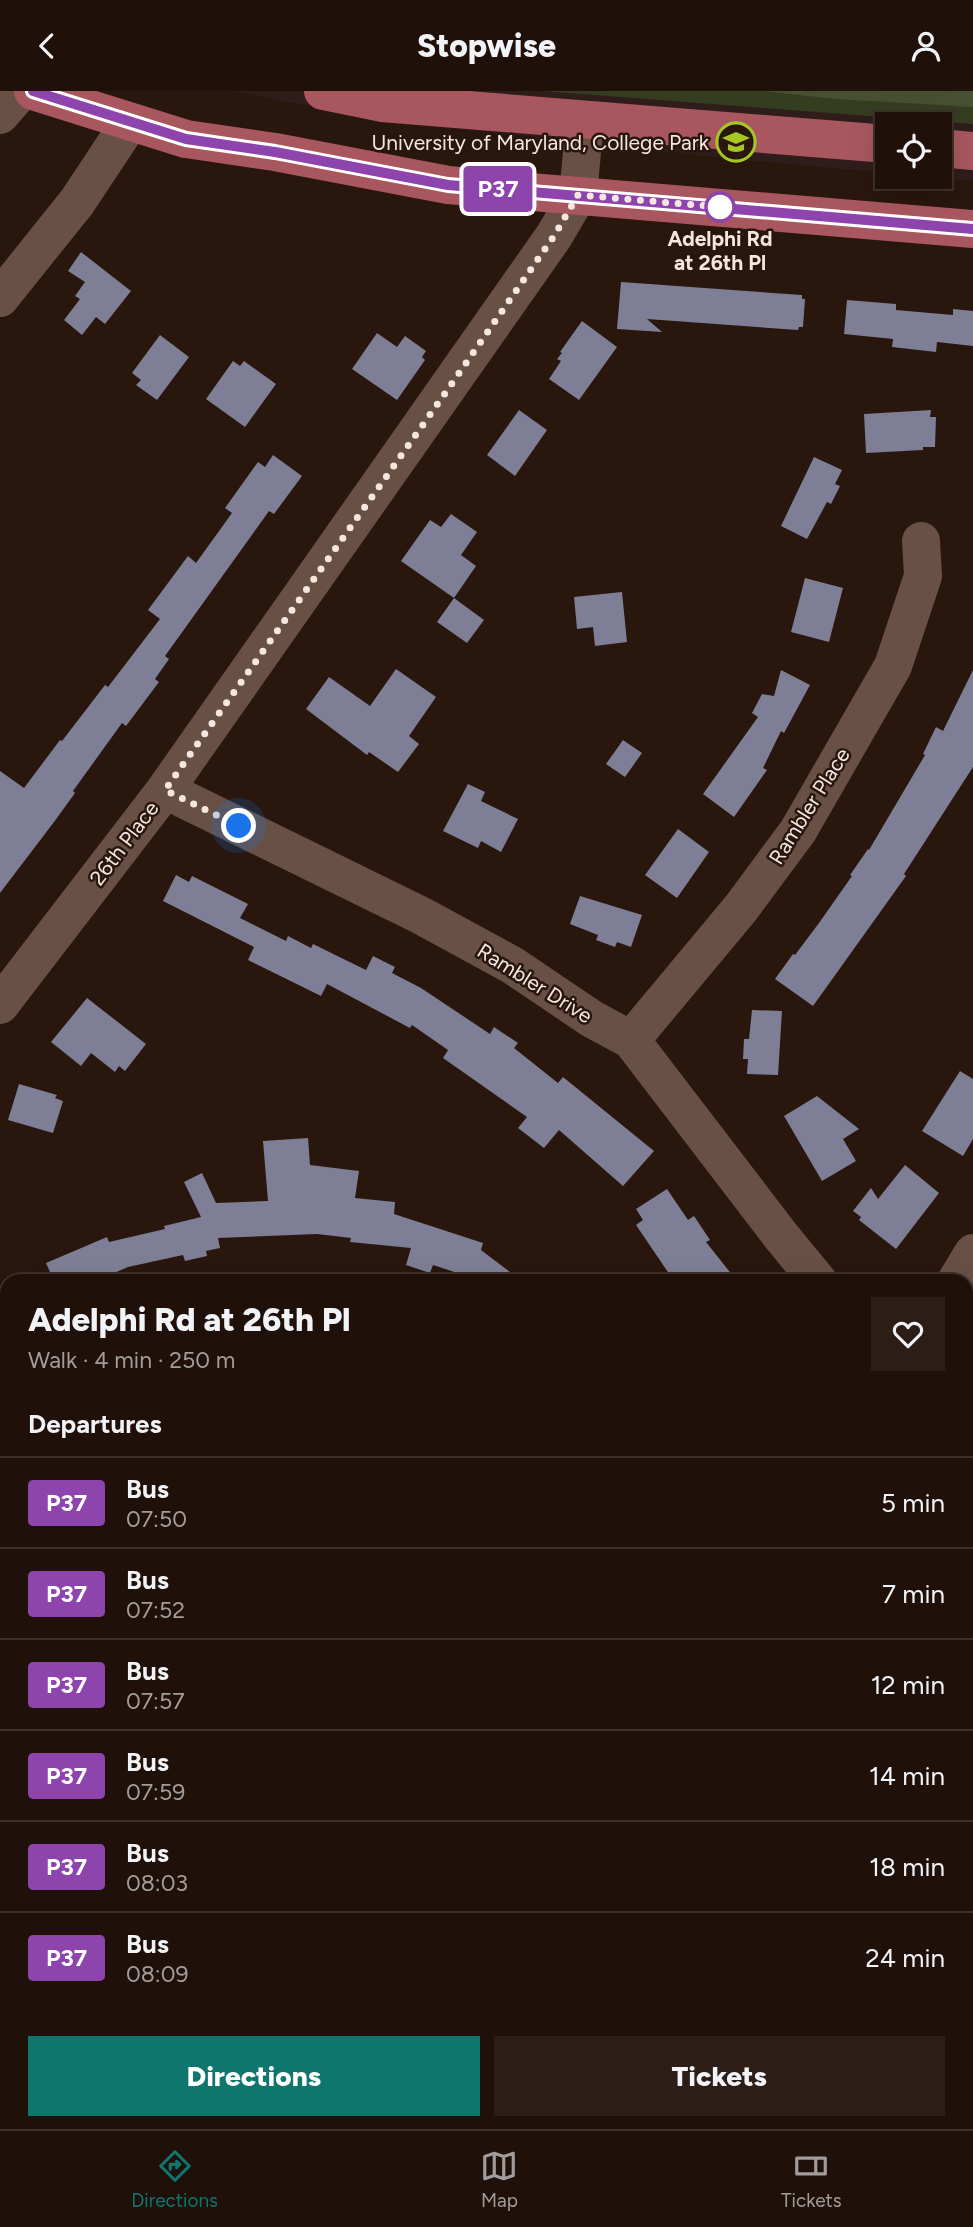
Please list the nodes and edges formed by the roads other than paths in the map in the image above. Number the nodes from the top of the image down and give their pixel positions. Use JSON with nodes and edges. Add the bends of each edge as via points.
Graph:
{"nodes":[{"id":1,"x":21,"y":91,"type":"edge"},
{"id":2,"x":33,"y":91,"type":"edge"},
{"id":3,"x":323,"y":91,"type":"edge"},
{"id":4,"x":0,"y":115,"type":"edge"},
{"id":5,"x":585,"y":120,"type":"junction"},
{"id":6,"x":130,"y":122,"type":"junction"},
{"id":7,"x":875,"y":143,"type":"edge"},
{"id":8,"x":952,"y":149,"type":"edge"},
{"id":9,"x":973,"y":151,"type":"edge"},
{"id":10,"x":578,"y":195,"type":"junction"},
{"id":11,"x":973,"y":229,"type":"edge"},
{"id":12,"x":0,"y":298,"type":"edge"},
{"id":13,"x":921,"y":541,"type":"dead end"},
{"id":14,"x":165,"y":790,"type":"junction"},
{"id":15,"x":5,"y":988,"type":"edge"},
{"id":16,"x":631,"y":1040,"type":"junction"},
{"id":17,"x":973,"y":1254,"type":"edge"},
{"id":18,"x":812,"y":1274,"type":"edge"},
{"id":19,"x":960,"y":1274,"type":"edge"}],
"edges":[{"from":1,"to":4,"type":"street"},
{"from":2,"to":6,"type":"main road"},
{"from":3,"to":5,"type":"main road","via":[[382,103]]},
{"from":5,"to":7,"type":"main road"},
{"from":5,"to":10,"type":"street"},
{"from":6,"to":10,"type":"main road","via":[[186,139],[448,185]]},
{"from":6,"to":12,"type":"street","via":[[77,202]]},
{"from":8,"to":9,"type":"main road"},
{"from":10,"to":11,"type":"main road"},
{"from":10,"to":14,"type":"street","name":"26th Place","via":[[446,392]]},
{"from":13,"to":16,"type":"street","name":"Rambler Place","via":[[923,576],[893,666],[798,831],[741,908]]},
{"from":14,"to":15,"type":"street","name":"26th Place"},
{"from":14,"to":16,"type":"street","name":"Rambler Drive","via":[[422,916],[512,965]]},
{"from":16,"to":18,"type":"street","name":"Rambler Drive"},
{"from":17,"to":19,"type":"street"}]}
